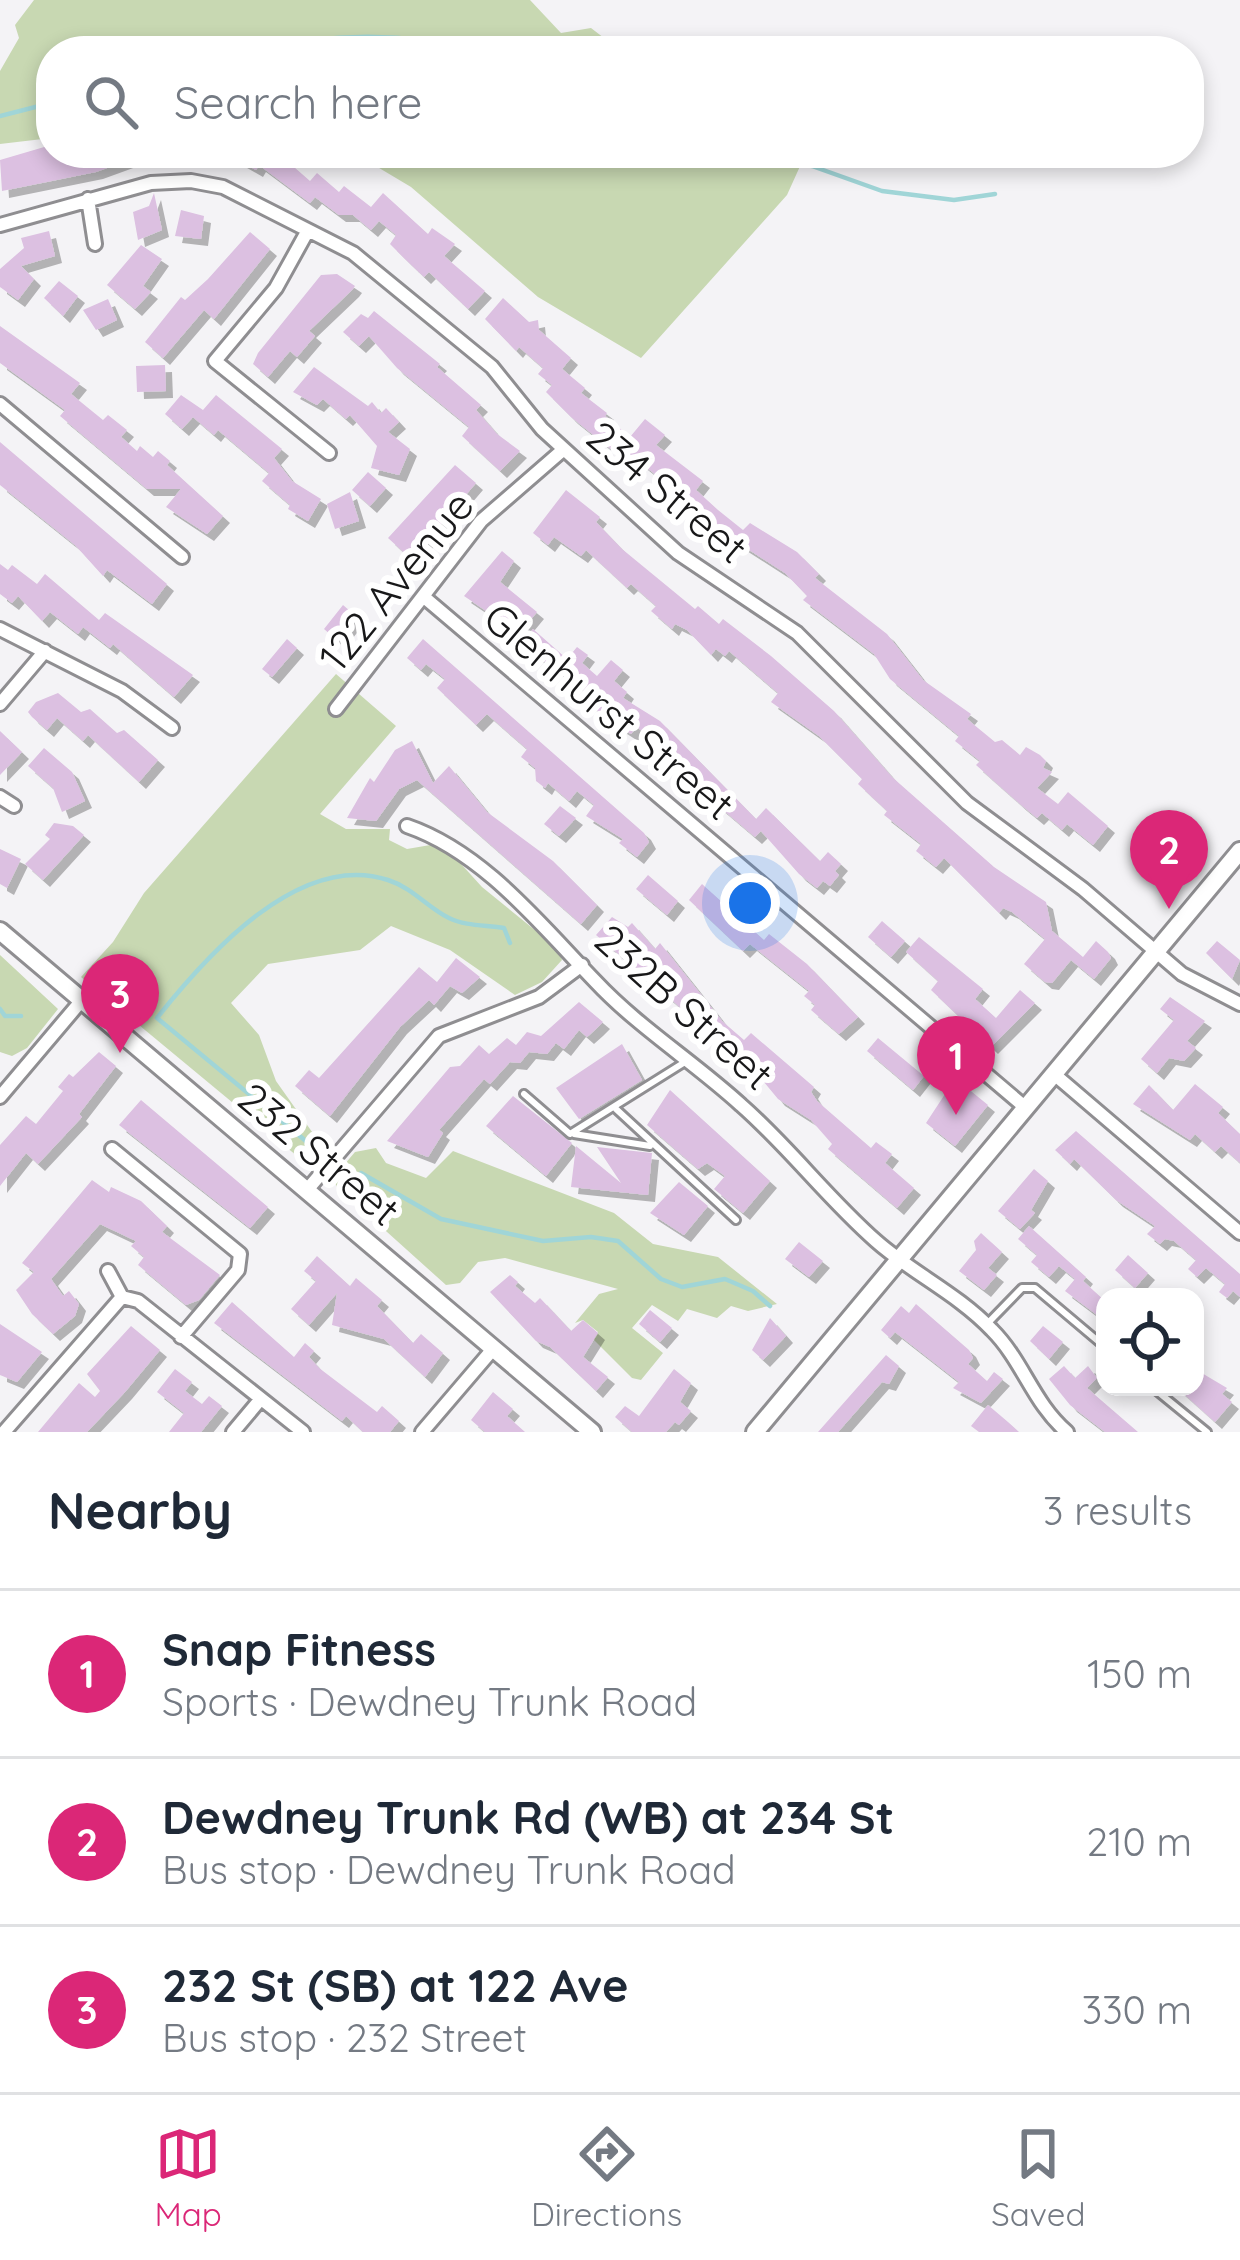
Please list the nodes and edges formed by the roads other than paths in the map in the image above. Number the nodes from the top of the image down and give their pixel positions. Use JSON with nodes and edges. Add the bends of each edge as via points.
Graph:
{"nodes":[{"id":1,"x":88,"y":199,"type":"junction"},
{"id":2,"x":0,"y":225,"type":"edge"},
{"id":3,"x":307,"y":232,"type":"junction"},
{"id":4,"x":95,"y":244,"type":"dead end"},
{"id":5,"x":0,"y":404,"type":"edge"},
{"id":6,"x":564,"y":449,"type":"junction"},
{"id":7,"x":328,"y":453,"type":"dead end"},
{"id":8,"x":182,"y":557,"type":"dead end"},
{"id":9,"x":424,"y":597,"type":"junction"},
{"id":10,"x":0,"y":628,"type":"edge"},
{"id":11,"x":45,"y":651,"type":"junction"},
{"id":12,"x":0,"y":704,"type":"edge"},
{"id":13,"x":336,"y":709,"type":"dead end"},
{"id":14,"x":172,"y":728,"type":"dead end"},
{"id":15,"x":0,"y":797,"type":"edge"},
{"id":16,"x":14,"y":806,"type":"dead end"},
{"id":17,"x":406,"y":826,"type":"dead end"},
{"id":18,"x":1240,"y":851,"type":"edge"},
{"id":19,"x":0,"y":931,"type":"edge"},
{"id":20,"x":1156,"y":950,"type":"junction"},
{"id":21,"x":582,"y":965,"type":"junction"},
{"id":22,"x":82,"y":1000,"type":"junction"},
{"id":23,"x":1240,"y":1004,"type":"edge"},
{"id":24,"x":688,"y":1060,"type":"junction"},
{"id":25,"x":1054,"y":1074,"type":"junction"},
{"id":26,"x":524,"y":1094,"type":"dead end"},
{"id":27,"x":0,"y":1097,"type":"edge"},
{"id":28,"x":616,"y":1108,"type":"junction"},
{"id":29,"x":1026,"y":1108,"type":"junction"},
{"id":30,"x":570,"y":1134,"type":"junction"},
{"id":31,"x":652,"y":1147,"type":"junction"},
{"id":32,"x":112,"y":1149,"type":"dead end"},
{"id":33,"x":307,"y":1190,"type":"junction"},
{"id":34,"x":736,"y":1220,"type":"dead end"},
{"id":35,"x":1240,"y":1233,"type":"edge"},
{"id":36,"x":900,"y":1259,"type":"junction"},
{"id":37,"x":108,"y":1271,"type":"dead end"},
{"id":38,"x":122,"y":1297,"type":"junction"},
{"id":39,"x":987,"y":1324,"type":"junction"},
{"id":40,"x":181,"y":1337,"type":"junction"},
{"id":41,"x":1096,"y":1339,"type":"edge"},
{"id":42,"x":493,"y":1349,"type":"junction"},
{"id":43,"x":1163,"y":1396,"type":"edge"},
{"id":44,"x":259,"y":1401,"type":"junction"},
{"id":45,"x":0,"y":1409,"type":"edge"},
{"id":46,"x":9,"y":1426,"type":"edge"},
{"id":47,"x":232,"y":1432,"type":"edge"},
{"id":48,"x":303,"y":1432,"type":"edge"},
{"id":49,"x":422,"y":1432,"type":"edge"},
{"id":50,"x":592,"y":1432,"type":"edge"},
{"id":51,"x":755,"y":1432,"type":"edge"},
{"id":52,"x":1067,"y":1432,"type":"edge"},
{"id":53,"x":1207,"y":1432,"type":"edge"}],
"edges":[{"from":1,"to":2,"type":"street","name":"234 Street"},
{"from":1,"to":3,"type":"street","name":"234 Street","via":[[162,182],[204,182]]},
{"from":1,"to":4,"type":"street"},
{"from":3,"to":6,"type":"street","name":"234 Street","via":[[353,253],[437,320],[499,374]]},
{"from":3,"to":7,"type":"street","via":[[276,288],[215,361]]},
{"from":5,"to":8,"type":"street"},
{"from":6,"to":9,"type":"street","name":"122 Avenue","via":[[481,521]]},
{"from":6,"to":20,"type":"street","name":"234 Street","via":[[689,562],[796,633],[967,803]]},
{"from":9,"to":13,"type":"street","name":"122 Avenue"},
{"from":9,"to":29,"type":"street","name":"Glenhurst Street"},
{"from":10,"to":11,"type":"street"},
{"from":11,"to":12,"type":"street"},
{"from":11,"to":14,"type":"street"},
{"from":15,"to":16,"type":"street"},
{"from":17,"to":21,"type":"street","name":"232B Street","via":[[443,838]]},
{"from":18,"to":20,"type":"main road"},
{"from":19,"to":22,"type":"main road","name":"232 Street"},
{"from":20,"to":23,"type":"street","name":"234 Street","via":[[1204,989]]},
{"from":20,"to":25,"type":"main road"},
{"from":21,"to":24,"type":"street","name":"232B Street"},
{"from":21,"to":33,"type":"street","via":[[538,997],[439,1036]]},
{"from":22,"to":27,"type":"street"},
{"from":22,"to":33,"type":"main road","name":"232 Street"},
{"from":24,"to":28,"type":"lane"},
{"from":24,"to":36,"type":"street","name":"232B Street"},
{"from":25,"to":29,"type":"main road"},
{"from":25,"to":35,"type":"street"},
{"from":26,"to":30,"type":"lane"},
{"from":28,"to":30,"type":"lane"},
{"from":28,"to":31,"type":"lane"},
{"from":29,"to":36,"type":"main road"},
{"from":30,"to":31,"type":"lane"},
{"from":31,"to":34,"type":"lane"},
{"from":32,"to":40,"type":"street","via":[[240,1255],[238,1270]]},
{"from":33,"to":42,"type":"main road","name":"232 Street"},
{"from":36,"to":39,"type":"street","name":"232B Street"},
{"from":36,"to":51,"type":"main road"},
{"from":37,"to":38,"type":"street"},
{"from":38,"to":40,"type":"street"},
{"from":38,"to":46,"type":"street"},
{"from":39,"to":41,"type":"lane","via":[[1022,1288],[1035,1288]]},
{"from":39,"to":52,"type":"street","name":"232B Street"},
{"from":40,"to":44,"type":"street"},
{"from":42,"to":49,"type":"street"},
{"from":42,"to":50,"type":"main road","name":"232 Street"},
{"from":43,"to":53,"type":"lane"},
{"from":44,"to":47,"type":"street"},
{"from":44,"to":48,"type":"street"},
{"from":45,"to":46,"type":"street"}]}
